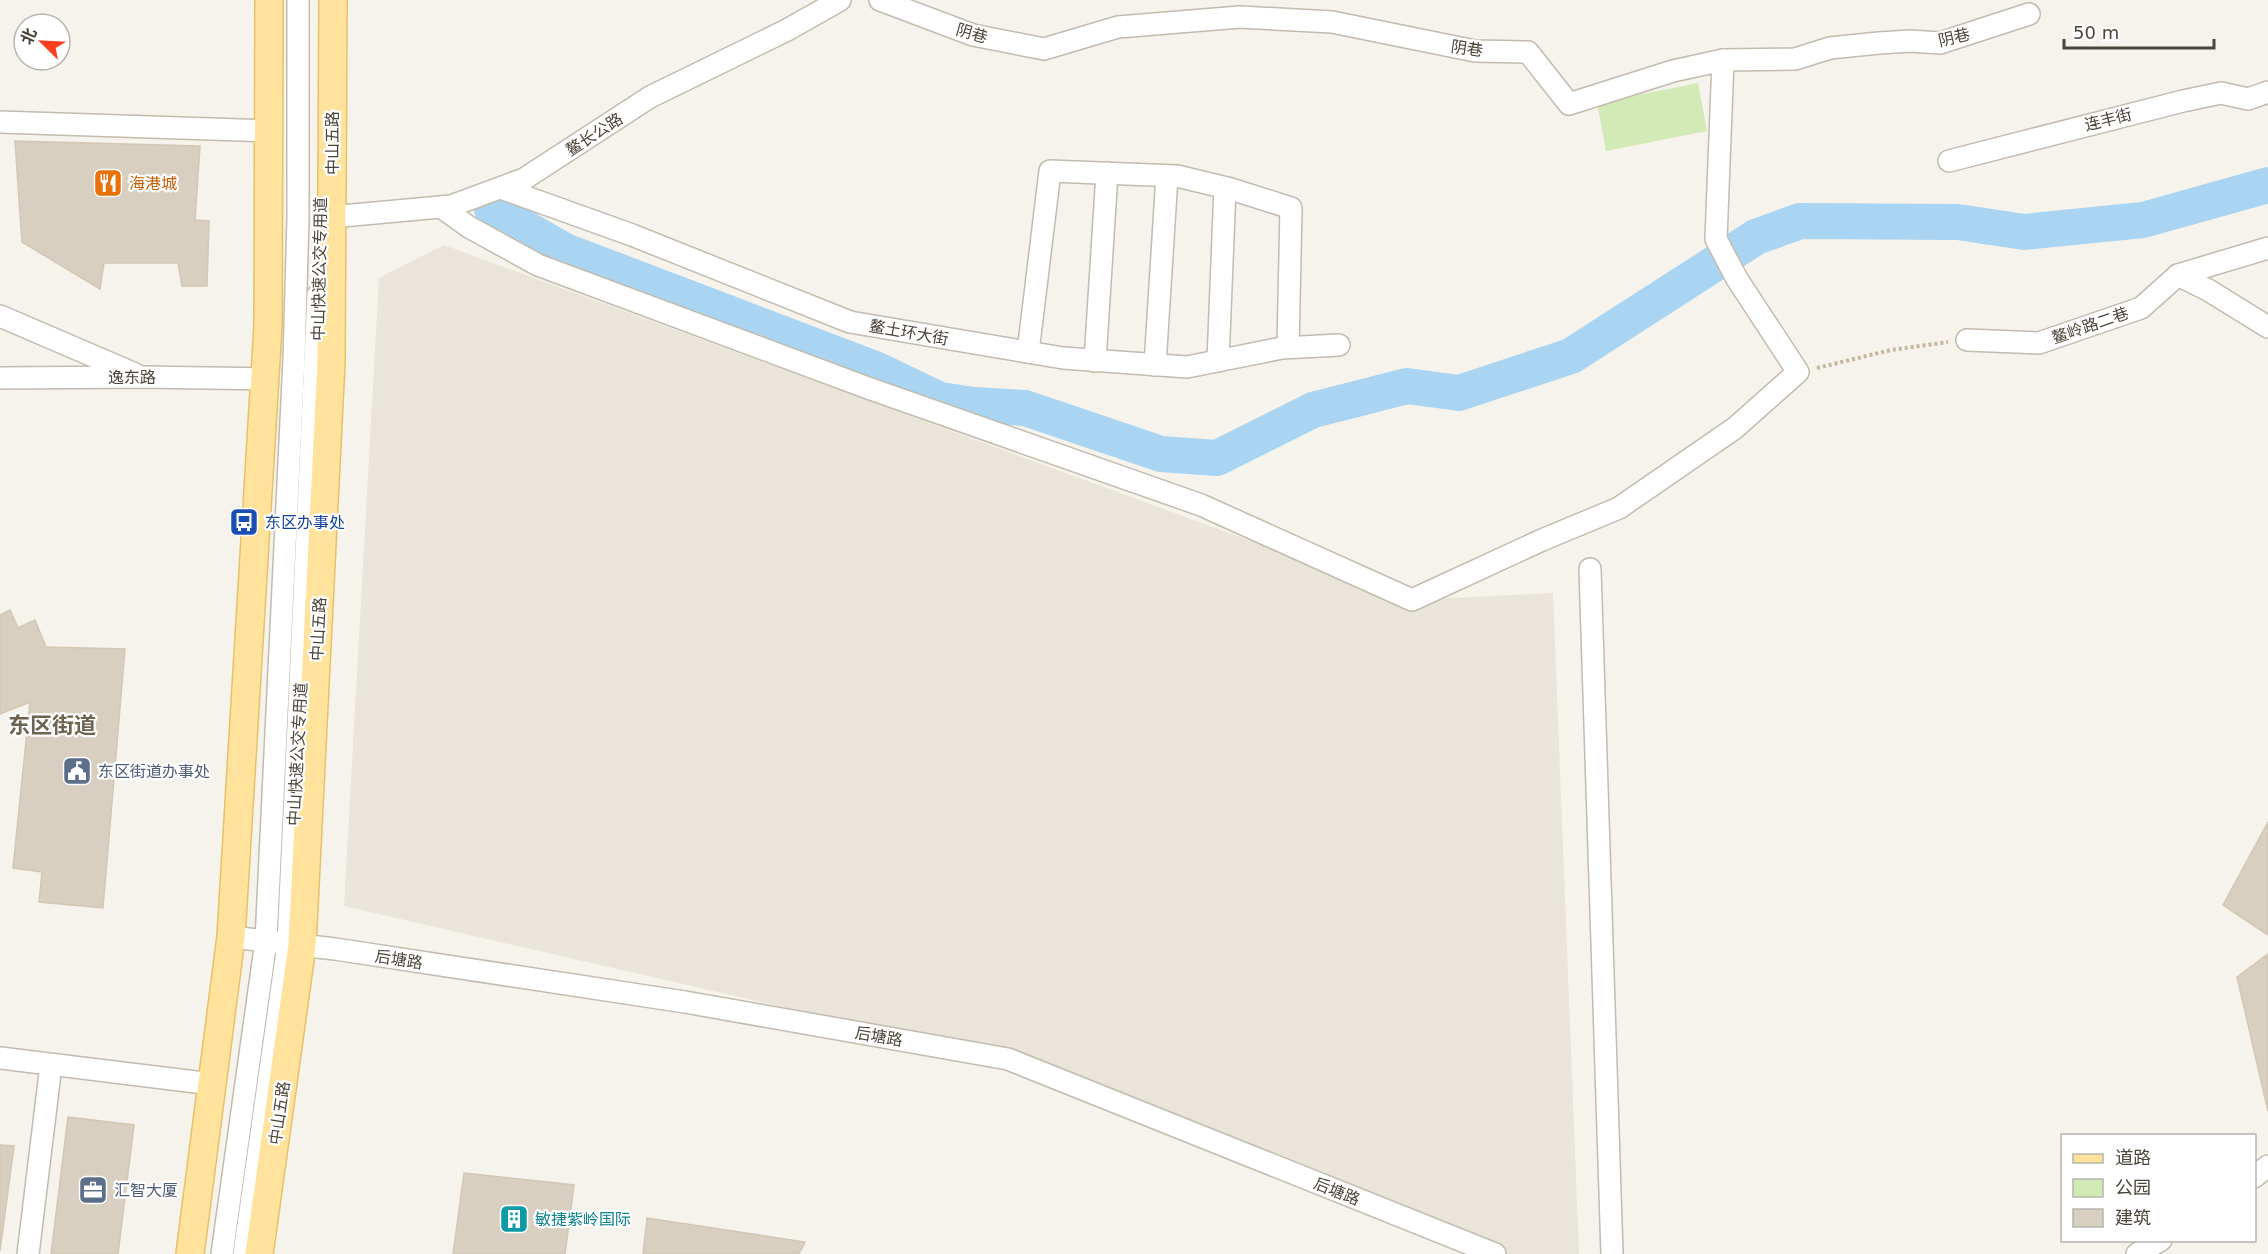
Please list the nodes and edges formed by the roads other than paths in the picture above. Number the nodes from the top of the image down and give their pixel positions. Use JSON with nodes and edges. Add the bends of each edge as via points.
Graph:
{"nodes":[{"id":1,"x":269,"y":0,"type":"edge"},
{"id":2,"x":298,"y":0,"type":"edge"},
{"id":3,"x":321,"y":0,"type":"edge"},
{"id":4,"x":333,"y":0,"type":"edge"},
{"id":5,"x":840,"y":0,"type":"edge"},
{"id":6,"x":880,"y":0,"type":"edge"},
{"id":7,"x":2029,"y":14,"type":"dead end"},
{"id":8,"x":1723,"y":60,"type":"junction"},
{"id":9,"x":2268,"y":92,"type":"edge"},
{"id":10,"x":0,"y":122,"type":"edge"},
{"id":11,"x":268,"y":131,"type":"junction"},
{"id":12,"x":1949,"y":161,"type":"dead end"},
{"id":13,"x":1107,"y":173,"type":"junction"},
{"id":14,"x":1167,"y":176,"type":"junction"},
{"id":15,"x":501,"y":188,"type":"junction"},
{"id":16,"x":1226,"y":188,"type":"junction"},
{"id":17,"x":441,"y":207,"type":"junction"},
{"id":18,"x":331,"y":217,"type":"junction"},
{"id":19,"x":2268,"y":248,"type":"edge"},
{"id":20,"x":2178,"y":275,"type":"junction"},
{"id":21,"x":0,"y":316,"type":"edge"},
{"id":22,"x":2268,"y":327,"type":"edge"},
{"id":23,"x":1967,"y":340,"type":"road end"},
{"id":24,"x":1339,"y":345,"type":"dead end"},
{"id":25,"x":1288,"y":347,"type":"junction"},
{"id":26,"x":1028,"y":352,"type":"junction"},
{"id":27,"x":1095,"y":361,"type":"junction"},
{"id":28,"x":1218,"y":361,"type":"junction"},
{"id":29,"x":1155,"y":365,"type":"junction"},
{"id":30,"x":142,"y":377,"type":"junction"},
{"id":31,"x":0,"y":378,"type":"edge"},
{"id":32,"x":264,"y":379,"type":"junction"},
{"id":33,"x":1590,"y":569,"type":"dead end"},
{"id":34,"x":231,"y":937,"type":"junction"},
{"id":35,"x":266,"y":941,"type":"junction"},
{"id":36,"x":295,"y":944,"type":"junction"},
{"id":37,"x":0,"y":1058,"type":"edge"},
{"id":38,"x":51,"y":1065,"type":"junction"},
{"id":39,"x":212,"y":1084,"type":"junction"},
{"id":40,"x":2268,"y":1166,"type":"edge"},
{"id":41,"x":2256,"y":1175,"type":"edge"},
{"id":42,"x":2158,"y":1242,"type":"edge"},
{"id":43,"x":28,"y":1254,"type":"edge"},
{"id":44,"x":190,"y":1254,"type":"edge"},
{"id":45,"x":222,"y":1254,"type":"edge"},
{"id":46,"x":244,"y":1254,"type":"edge"},
{"id":47,"x":259,"y":1254,"type":"edge"},
{"id":48,"x":1495,"y":1254,"type":"edge"},
{"id":49,"x":1612,"y":1254,"type":"edge"},
{"id":50,"x":2137,"y":1254,"type":"edge"}],
"edges":[{"from":1,"to":11,"type":"main road"},
{"from":2,"to":35,"type":"street","name":"中山快速公交专用道","via":[[294,359]]},
{"from":3,"to":36,"type":"street","name":"中山快速公交专用道","via":[[317,360]]},
{"from":4,"to":18,"type":"main road","name":"中山五路"},
{"from":5,"to":15,"type":"street","name":"鳌长公路","via":[[650,97],[524,179]]},
{"from":6,"to":8,"type":"street","name":"阴巷","via":[[973,35],[1044,49],[1118,27],[1240,17],[1332,22],[1475,51],[1528,52],[1569,104],[1673,71]]},
{"from":7,"to":8,"type":"street","name":"阴巷","via":[[1940,43],[1879,43],[1830,48],[1795,59]]},
{"from":8,"to":17,"type":"street","via":[[1716,239],[1798,372],[1735,428],[1619,508],[1412,600],[1201,505],[868,388],[538,265]]},
{"from":9,"to":12,"type":"street","name":"连丰街","via":[[2248,99],[2221,93],[2183,100]]},
{"from":10,"to":11,"type":"street"},
{"from":11,"to":32,"type":"main road","via":[[268,326]]},
{"from":13,"to":14,"type":"street"},
{"from":13,"to":26,"type":"street","via":[[1050,171]]},
{"from":13,"to":27,"type":"street"},
{"from":14,"to":16,"type":"street"},
{"from":14,"to":29,"type":"street"},
{"from":15,"to":17,"type":"street","name":"鳌长公路"},
{"from":15,"to":26,"type":"street","name":"鳌土环大街","via":[[850,322]]},
{"from":16,"to":25,"type":"street","via":[[1291,208]]},
{"from":16,"to":28,"type":"street"},
{"from":17,"to":18,"type":"street","name":"鳌长公路"},
{"from":18,"to":36,"type":"main road","name":"中山五路","via":[[330,374]]},
{"from":19,"to":20,"type":"street","name":"鳌岭路二巷"},
{"from":20,"to":22,"type":"street"},
{"from":20,"to":23,"type":"street","name":"鳌岭路二巷","via":[[2141,308],[2039,342]]},
{"from":21,"to":30,"type":"street"},
{"from":24,"to":25,"type":"street","name":"鳌土环大街"},
{"from":25,"to":28,"type":"street","name":"鳌土环大街"},
{"from":26,"to":27,"type":"street","name":"鳌土环大街"},
{"from":27,"to":29,"type":"street","name":"鳌土环大街"},
{"from":28,"to":29,"type":"street","name":"鳌土环大街","via":[[1187,367]]},
{"from":30,"to":31,"type":"street","name":"逸东路"},
{"from":30,"to":32,"type":"street","name":"逸东路"},
{"from":32,"to":34,"type":"main road"},
{"from":33,"to":49,"type":"street"},
{"from":34,"to":35,"type":"street","name":"后塘路"},
{"from":34,"to":39,"type":"main road"},
{"from":35,"to":36,"type":"street","name":"后塘路"},
{"from":35,"to":45,"type":"street","name":"中山快速公交专用道"},
{"from":36,"to":46,"type":"street","name":"中山快速公交专用道"},
{"from":36,"to":47,"type":"main road","name":"中山五路"},
{"from":36,"to":48,"type":"street","name":"后塘路","via":[[685,1002],[1008,1059]]},
{"from":37,"to":38,"type":"street"},
{"from":38,"to":39,"type":"street"},
{"from":38,"to":43,"type":"street"},
{"from":39,"to":44,"type":"main road"},
{"from":40,"to":41,"type":"street"},
{"from":42,"to":50,"type":"street"}]}
